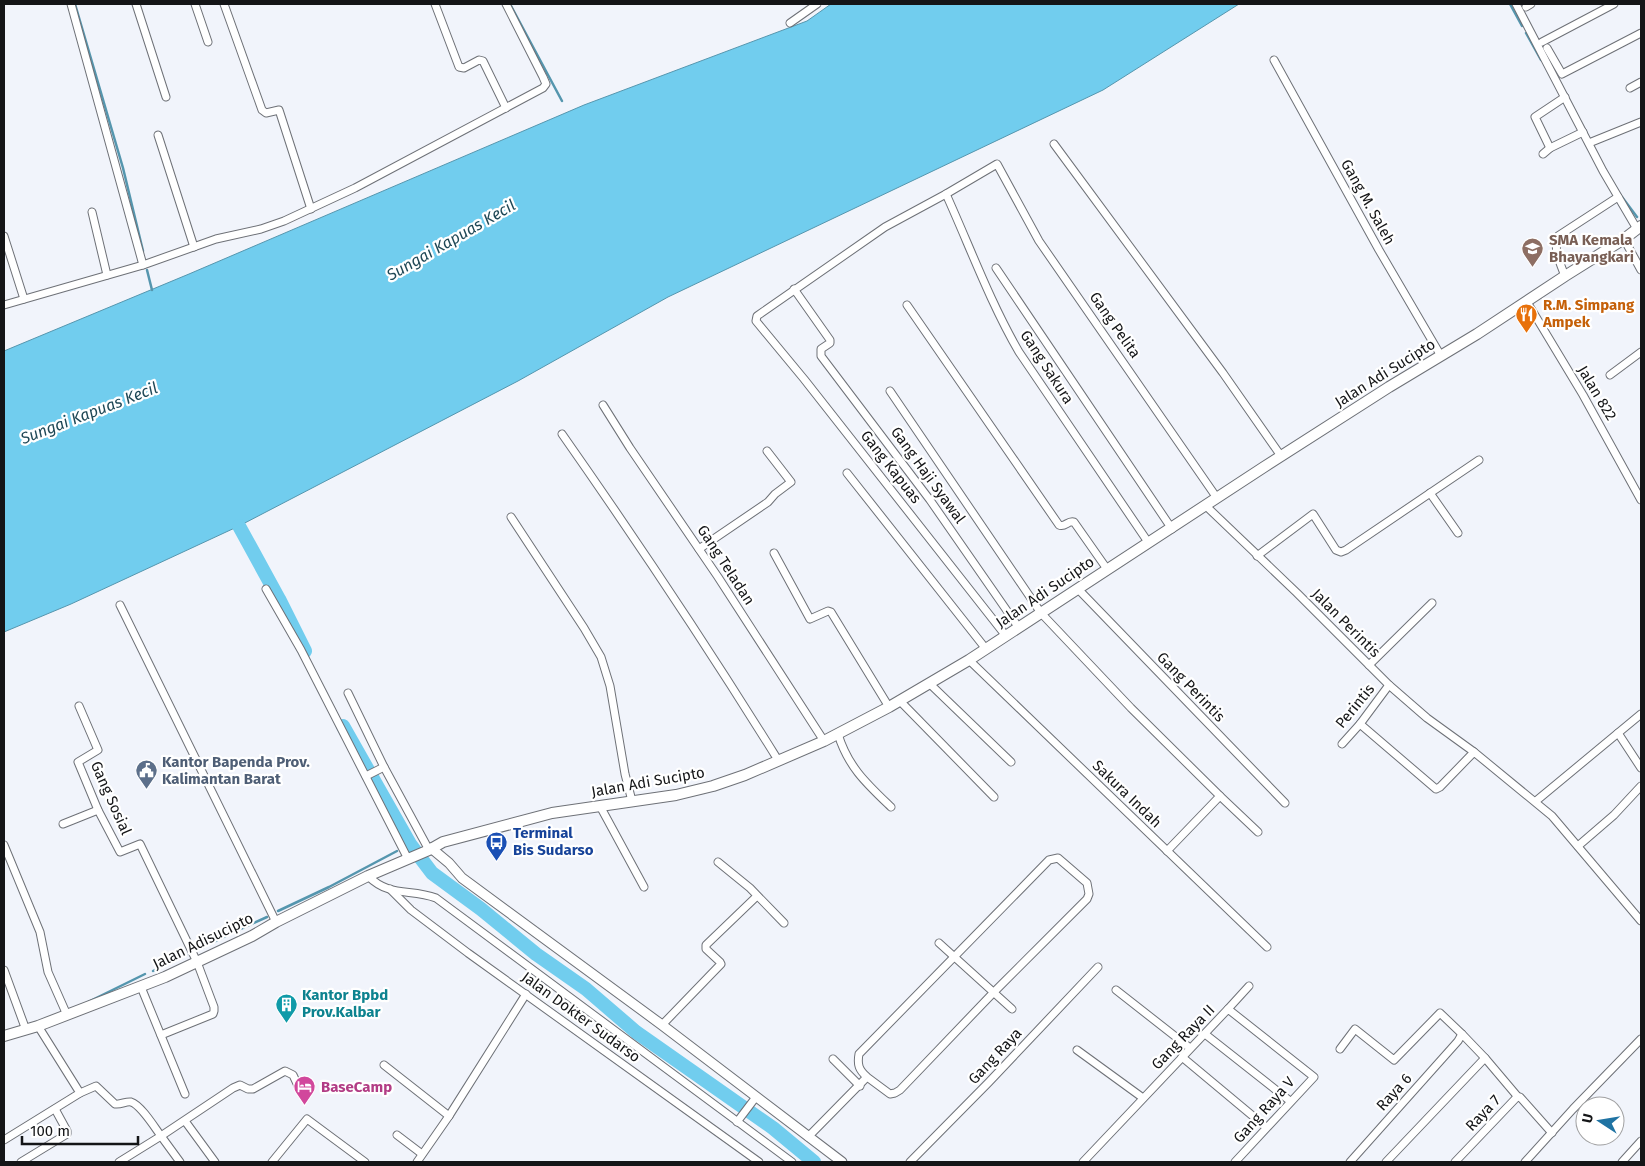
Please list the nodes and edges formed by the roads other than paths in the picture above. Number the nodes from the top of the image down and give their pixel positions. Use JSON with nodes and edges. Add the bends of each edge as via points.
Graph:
{"nodes":[{"id":1,"x":71,"y":4,"type":"edge"},
{"id":2,"x":136,"y":4,"type":"edge"},
{"id":3,"x":195,"y":4,"type":"edge"},
{"id":4,"x":224,"y":4,"type":"edge"},
{"id":5,"x":435,"y":4,"type":"edge"},
{"id":6,"x":506,"y":4,"type":"edge"},
{"id":7,"x":817,"y":4,"type":"edge"},
{"id":8,"x":1516,"y":4,"type":"edge"},
{"id":9,"x":1614,"y":4,"type":"edge"},
{"id":10,"x":790,"y":23,"type":"dead end"},
{"id":11,"x":1641,"y":33,"type":"edge"},
{"id":12,"x":208,"y":42,"type":"dead end"},
{"id":13,"x":1274,"y":60,"type":"dead end"},
{"id":14,"x":1641,"y":82,"type":"edge"},
{"id":15,"x":1630,"y":88,"type":"dead end"},
{"id":16,"x":166,"y":97,"type":"dead end"},
{"id":17,"x":1565,"y":98,"type":"junction"},
{"id":18,"x":506,"y":108,"type":"junction"},
{"id":19,"x":1641,"y":122,"type":"edge"},
{"id":20,"x":1583,"y":132,"type":"junction"},
{"id":21,"x":158,"y":135,"type":"dead end"},
{"id":22,"x":1588,"y":143,"type":"junction"},
{"id":23,"x":1054,"y":144,"type":"dead end"},
{"id":24,"x":1550,"y":148,"type":"junction"},
{"id":25,"x":1543,"y":154,"type":"dead end"},
{"id":26,"x":946,"y":194,"type":"junction"},
{"id":27,"x":1618,"y":197,"type":"junction"},
{"id":28,"x":311,"y":209,"type":"junction"},
{"id":29,"x":92,"y":212,"type":"dead end"},
{"id":30,"x":1639,"y":227,"type":"edge"},
{"id":31,"x":4,"y":236,"type":"edge"},
{"id":32,"x":1624,"y":239,"type":"junction"},
{"id":33,"x":194,"y":247,"type":"junction"},
{"id":34,"x":143,"y":265,"type":"junction"},
{"id":35,"x":996,"y":268,"type":"dead end"},
{"id":36,"x":1641,"y":270,"type":"edge"},
{"id":37,"x":106,"y":275,"type":"junction"},
{"id":38,"x":1565,"y":276,"type":"junction"},
{"id":39,"x":794,"y":289,"type":"junction"},
{"id":40,"x":24,"y":299,"type":"junction"},
{"id":41,"x":1527,"y":302,"type":"junction"},
{"id":42,"x":4,"y":305,"type":"edge"},
{"id":43,"x":907,"y":305,"type":"dead end"},
{"id":44,"x":1641,"y":352,"type":"edge"},
{"id":45,"x":1441,"y":356,"type":"junction"},
{"id":46,"x":1610,"y":375,"type":"dead end"},
{"id":47,"x":890,"y":391,"type":"dead end"},
{"id":48,"x":603,"y":405,"type":"dead end"},
{"id":49,"x":562,"y":434,"type":"dead end"},
{"id":50,"x":767,"y":451,"type":"dead end"},
{"id":51,"x":1281,"y":456,"type":"junction"},
{"id":52,"x":1479,"y":460,"type":"dead end"},
{"id":53,"x":847,"y":473,"type":"dead end"},
{"id":54,"x":1430,"y":493,"type":"junction"},
{"id":55,"x":1217,"y":498,"type":"junction"},
{"id":56,"x":1641,"y":500,"type":"edge"},
{"id":57,"x":1206,"y":506,"type":"junction"},
{"id":58,"x":511,"y":517,"type":"dead end"},
{"id":59,"x":1172,"y":529,"type":"junction"},
{"id":60,"x":1458,"y":533,"type":"dead end"},
{"id":61,"x":1148,"y":542,"type":"junction"},
{"id":62,"x":699,"y":548,"type":"junction"},
{"id":63,"x":774,"y":553,"type":"dead end"},
{"id":64,"x":1257,"y":556,"type":"junction"},
{"id":65,"x":1107,"y":569,"type":"junction"},
{"id":66,"x":266,"y":589,"type":"dead end"},
{"id":67,"x":1078,"y":589,"type":"junction"},
{"id":68,"x":1432,"y":603,"type":"dead end"},
{"id":69,"x":120,"y":605,"type":"dead end"},
{"id":70,"x":1042,"y":613,"type":"junction"},
{"id":71,"x":1019,"y":628,"type":"junction"},
{"id":72,"x":1006,"y":636,"type":"junction"},
{"id":73,"x":986,"y":649,"type":"junction"},
{"id":74,"x":969,"y":660,"type":"junction"},
{"id":75,"x":1369,"y":665,"type":"junction"},
{"id":76,"x":930,"y":684,"type":"junction"},
{"id":77,"x":1390,"y":685,"type":"junction"},
{"id":78,"x":348,"y":693,"type":"dead end"},
{"id":79,"x":900,"y":701,"type":"junction"},
{"id":80,"x":79,"y":706,"type":"dead end"},
{"id":81,"x":888,"y":707,"type":"junction"},
{"id":82,"x":1641,"y":714,"type":"edge"},
{"id":83,"x":1360,"y":724,"type":"junction"},
{"id":84,"x":1618,"y":733,"type":"junction"},
{"id":85,"x":838,"y":734,"type":"junction"},
{"id":86,"x":824,"y":741,"type":"junction"},
{"id":87,"x":1342,"y":744,"type":"dead end"},
{"id":88,"x":1474,"y":752,"type":"junction"},
{"id":89,"x":778,"y":760,"type":"junction"},
{"id":90,"x":1011,"y":762,"type":"dead end"},
{"id":91,"x":1641,"y":768,"type":"edge"},
{"id":92,"x":381,"y":769,"type":"junction"},
{"id":93,"x":366,"y":776,"type":"junction"},
{"id":94,"x":1641,"y":786,"type":"edge"},
{"id":95,"x":1220,"y":796,"type":"junction"},
{"id":96,"x":994,"y":797,"type":"dead end"},
{"id":97,"x":632,"y":801,"type":"junction"},
{"id":98,"x":1536,"y":801,"type":"junction"},
{"id":99,"x":1285,"y":803,"type":"dead end"},
{"id":100,"x":600,"y":806,"type":"junction"},
{"id":101,"x":891,"y":807,"type":"dead end"},
{"id":102,"x":98,"y":810,"type":"junction"},
{"id":103,"x":63,"y":824,"type":"dead end"},
{"id":104,"x":1258,"y":832,"type":"dead end"},
{"id":105,"x":443,"y":842,"type":"junction"},
{"id":106,"x":4,"y":845,"type":"edge"},
{"id":107,"x":1578,"y":846,"type":"junction"},
{"id":108,"x":1167,"y":851,"type":"junction"},
{"id":109,"x":419,"y":854,"type":"junction"},
{"id":110,"x":718,"y":862,"type":"dead end"},
{"id":111,"x":448,"y":863,"type":"junction"},
{"id":112,"x":368,"y":876,"type":"junction"},
{"id":113,"x":644,"y":887,"type":"dead end"},
{"id":114,"x":390,"y":889,"type":"junction"},
{"id":115,"x":757,"y":896,"type":"junction"},
{"id":116,"x":1641,"y":921,"type":"edge"},
{"id":117,"x":276,"y":922,"type":"junction"},
{"id":118,"x":784,"y":923,"type":"dead end"},
{"id":119,"x":939,"y":942,"type":"dead end"},
{"id":120,"x":1267,"y":947,"type":"dead end"},
{"id":121,"x":954,"y":956,"type":"junction"},
{"id":122,"x":197,"y":962,"type":"junction"},
{"id":123,"x":1098,"y":967,"type":"dead end"},
{"id":124,"x":4,"y":970,"type":"edge"},
{"id":125,"x":1249,"y":986,"type":"dead end"},
{"id":126,"x":141,"y":987,"type":"junction"},
{"id":127,"x":1116,"y":990,"type":"dead end"},
{"id":128,"x":994,"y":992,"type":"junction"},
{"id":129,"x":526,"y":994,"type":"junction"},
{"id":130,"x":1012,"y":1009,"type":"dead end"},
{"id":131,"x":1228,"y":1009,"type":"junction"},
{"id":132,"x":67,"y":1015,"type":"junction"},
{"id":133,"x":662,"y":1025,"type":"junction"},
{"id":134,"x":38,"y":1026,"type":"junction"},
{"id":135,"x":26,"y":1030,"type":"junction"},
{"id":136,"x":1205,"y":1034,"type":"junction"},
{"id":137,"x":161,"y":1035,"type":"junction"},
{"id":138,"x":4,"y":1036,"type":"edge"},
{"id":139,"x":1460,"y":1037,"type":"junction"},
{"id":140,"x":1641,"y":1039,"type":"edge"},
{"id":141,"x":1190,"y":1048,"type":"junction"},
{"id":142,"x":1340,"y":1048,"type":"dead end"},
{"id":143,"x":1077,"y":1050,"type":"dead end"},
{"id":144,"x":1182,"y":1057,"type":"junction"},
{"id":145,"x":1484,"y":1058,"type":"junction"},
{"id":146,"x":833,"y":1059,"type":"dead end"},
{"id":147,"x":384,"y":1065,"type":"dead end"},
{"id":148,"x":867,"y":1077,"type":"junction"},
{"id":149,"x":1314,"y":1077,"type":"joint"},
{"id":150,"x":860,"y":1086,"type":"junction"},
{"id":151,"x":300,"y":1090,"type":"dead end"},
{"id":152,"x":80,"y":1093,"type":"junction"},
{"id":153,"x":185,"y":1094,"type":"dead end"},
{"id":154,"x":756,"y":1097,"type":"junction"},
{"id":155,"x":1518,"y":1097,"type":"junction"},
{"id":156,"x":1143,"y":1098,"type":"junction"},
{"id":157,"x":1290,"y":1101,"type":"junction"},
{"id":158,"x":54,"y":1108,"type":"junction"},
{"id":159,"x":449,"y":1116,"type":"junction"},
{"id":160,"x":185,"y":1121,"type":"junction"},
{"id":161,"x":737,"y":1122,"type":"junction"},
{"id":162,"x":1266,"y":1127,"type":"junction"},
{"id":163,"x":1552,"y":1133,"type":"junction"},
{"id":164,"x":397,"y":1135,"type":"dead end"},
{"id":165,"x":161,"y":1136,"type":"junction"},
{"id":166,"x":808,"y":1137,"type":"junction"},
{"id":167,"x":4,"y":1140,"type":"edge"},
{"id":168,"x":1641,"y":1141,"type":"edge"},
{"id":169,"x":422,"y":1154,"type":"junction"},
{"id":170,"x":21,"y":1162,"type":"edge"},
{"id":171,"x":119,"y":1162,"type":"edge"},
{"id":172,"x":180,"y":1162,"type":"edge"},
{"id":173,"x":215,"y":1162,"type":"edge"},
{"id":174,"x":272,"y":1162,"type":"edge"},
{"id":175,"x":365,"y":1162,"type":"edge"},
{"id":176,"x":417,"y":1162,"type":"edge"},
{"id":177,"x":759,"y":1162,"type":"edge"},
{"id":178,"x":792,"y":1162,"type":"edge"},
{"id":179,"x":842,"y":1162,"type":"edge"},
{"id":180,"x":910,"y":1162,"type":"edge"},
{"id":181,"x":1083,"y":1162,"type":"edge"},
{"id":182,"x":1235,"y":1162,"type":"edge"},
{"id":183,"x":1350,"y":1162,"type":"edge"},
{"id":184,"x":1386,"y":1162,"type":"edge"},
{"id":185,"x":1455,"y":1162,"type":"edge"},
{"id":186,"x":1525,"y":1162,"type":"edge"},
{"id":187,"x":1622,"y":1162,"type":"edge"}],
"edges":[{"from":1,"to":34,"type":"street"},
{"from":2,"to":16,"type":"street"},
{"from":3,"to":12,"type":"street"},
{"from":4,"to":28,"type":"street","via":[[262,110],[266,113],[280,112]]},
{"from":5,"to":18,"type":"street","via":[[459,67],[484,61]]},
{"from":6,"to":18,"type":"street","via":[[546,84]]},
{"from":7,"to":10,"type":"street"},
{"from":8,"to":17,"type":"street"},
{"from":9,"to":11,"type":"street","via":[[1545,45],[1562,74]]},
{"from":13,"to":45,"type":"street","name":"Gang M. Saleh"},
{"from":14,"to":15,"type":"street"},
{"from":17,"to":20,"type":"street"},
{"from":17,"to":24,"type":"street","via":[[1535,117]]},
{"from":18,"to":28,"type":"street"},
{"from":19,"to":22,"type":"street"},
{"from":20,"to":22,"type":"street"},
{"from":20,"to":24,"type":"street"},
{"from":21,"to":33,"type":"street"},
{"from":22,"to":27,"type":"street"},
{"from":23,"to":51,"type":"street"},
{"from":24,"to":25,"type":"street"},
{"from":26,"to":39,"type":"street","via":[[885,227]]},
{"from":26,"to":55,"type":"street","name":"Gang Pelita","via":[[996,164],[1039,241]]},
{"from":26,"to":61,"type":"street","name":"Gang Sakura","via":[[1012,339]]},
{"from":27,"to":30,"type":"street"},
{"from":27,"to":38,"type":"street","via":[[1558,236],[1557,253]]},
{"from":28,"to":33,"type":"street","via":[[271,226]]},
{"from":29,"to":37,"type":"street"},
{"from":30,"to":32,"type":"main road","name":"Jalan Adi Sucipto"},
{"from":31,"to":40,"type":"street"},
{"from":32,"to":36,"type":"street"},
{"from":32,"to":38,"type":"main road","name":"Jalan Adi Sucipto"},
{"from":33,"to":34,"type":"street"},
{"from":34,"to":37,"type":"street"},
{"from":35,"to":59,"type":"street"},
{"from":37,"to":40,"type":"street"},
{"from":38,"to":41,"type":"main road","name":"Jalan Adi Sucipto"},
{"from":39,"to":71,"type":"street","name":"Gang Haji Syawal","via":[[830,340],[821,349],[821,356],[930,500]]},
{"from":39,"to":72,"type":"street","name":"Gang Kapuas","via":[[757,316],[756,321]]},
{"from":40,"to":42,"type":"street"},
{"from":41,"to":45,"type":"main road","name":"Jalan Adi Sucipto"},
{"from":41,"to":56,"type":"street","name":"Jalan 822"},
{"from":43,"to":65,"type":"street","via":[[1059,525],[1074,522]]},
{"from":44,"to":46,"type":"street"},
{"from":45,"to":51,"type":"main road","name":"Jalan Adi Sucipto"},
{"from":47,"to":70,"type":"street"},
{"from":48,"to":62,"type":"street","name":"Gang Teladan"},
{"from":49,"to":89,"type":"street","via":[[704,642]]},
{"from":50,"to":62,"type":"street","via":[[791,482],[768,502]]},
{"from":51,"to":55,"type":"main road","name":"Jalan Adi Sucipto"},
{"from":52,"to":54,"type":"street"},
{"from":53,"to":73,"type":"street"},
{"from":54,"to":60,"type":"street"},
{"from":54,"to":64,"type":"street","via":[[1341,552],[1336,550],[1313,514]]},
{"from":55,"to":57,"type":"main road","name":"Jalan Adi Sucipto"},
{"from":57,"to":59,"type":"main road","name":"Jalan Adi Sucipto"},
{"from":57,"to":64,"type":"street","name":"Jalan Perintis"},
{"from":58,"to":97,"type":"street","via":[[601,657],[610,686]]},
{"from":59,"to":61,"type":"main road","name":"Jalan Adi Sucipto"},
{"from":61,"to":65,"type":"main road","name":"Jalan Adi Sucipto"},
{"from":62,"to":86,"type":"street","name":"Gang Teladan"},
{"from":63,"to":81,"type":"street","via":[[810,619],[831,612]]},
{"from":64,"to":75,"type":"street","name":"Jalan Perintis"},
{"from":65,"to":67,"type":"main road","name":"Jalan Adi Sucipto"},
{"from":66,"to":93,"type":"street"},
{"from":67,"to":70,"type":"main road","name":"Jalan Adi Sucipto"},
{"from":67,"to":99,"type":"street","name":"Gang Perintis"},
{"from":68,"to":75,"type":"street"},
{"from":69,"to":117,"type":"street"},
{"from":70,"to":71,"type":"main road","name":"Jalan Adi Sucipto"},
{"from":70,"to":95,"type":"street"},
{"from":71,"to":72,"type":"main road","name":"Jalan Adi Sucipto"},
{"from":72,"to":73,"type":"main road","name":"Jalan Adi Sucipto"},
{"from":73,"to":74,"type":"main road","name":"Jalan Adi Sucipto"},
{"from":74,"to":76,"type":"main road","name":"Jalan Adi Sucipto"},
{"from":74,"to":108,"type":"street","name":"Sakura Indah"},
{"from":75,"to":77,"type":"street","name":"Jalan Perintis"},
{"from":76,"to":79,"type":"main road","name":"Jalan Adi Sucipto"},
{"from":76,"to":90,"type":"street"},
{"from":77,"to":83,"type":"street","name":"Perintis"},
{"from":77,"to":88,"type":"street","name":"Jalan Perintis","via":[[1427,718]]},
{"from":78,"to":92,"type":"street"},
{"from":79,"to":81,"type":"main road","name":"Jalan Adi Sucipto"},
{"from":79,"to":96,"type":"street"},
{"from":80,"to":102,"type":"street","name":"Gang Sosial","via":[[98,750],[78,762]]},
{"from":81,"to":85,"type":"main road","name":"Jalan Adi Sucipto"},
{"from":82,"to":84,"type":"street"},
{"from":83,"to":87,"type":"street","name":"Perintis"},
{"from":83,"to":88,"type":"street","via":[[1436,789]]},
{"from":84,"to":91,"type":"street"},
{"from":84,"to":98,"type":"street"},
{"from":85,"to":86,"type":"main road","name":"Jalan Adi Sucipto"},
{"from":85,"to":101,"type":"street","via":[[842,749],[853,767]]},
{"from":86,"to":89,"type":"main road","name":"Jalan Adi Sucipto"},
{"from":88,"to":98,"type":"street","name":"Jalan Perintis"},
{"from":89,"to":97,"type":"main road","name":"Jalan Adi Sucipto","via":[[713,786]]},
{"from":92,"to":93,"type":"street"},
{"from":92,"to":109,"type":"street"},
{"from":93,"to":109,"type":"street"},
{"from":94,"to":107,"type":"street"},
{"from":95,"to":104,"type":"street"},
{"from":95,"to":108,"type":"street"},
{"from":97,"to":100,"type":"main road","name":"Jalan Adi Sucipto"},
{"from":98,"to":107,"type":"street","name":"Jalan Perintis"},
{"from":100,"to":105,"type":"main road","name":"Jalan Adi Sucipto","via":[[552,814]]},
{"from":100,"to":113,"type":"street"},
{"from":102,"to":103,"type":"street"},
{"from":102,"to":122,"type":"street","name":"Gang Sosial","via":[[120,852],[140,844]]},
{"from":105,"to":109,"type":"main road","name":"Jalan Adi Sucipto"},
{"from":105,"to":111,"type":"street"},
{"from":106,"to":132,"type":"street","via":[[40,932],[48,972]]},
{"from":107,"to":116,"type":"street","name":"Jalan Perintis"},
{"from":108,"to":120,"type":"street","name":"Sakura Indah"},
{"from":109,"to":111,"type":"street"},
{"from":109,"to":112,"type":"main road","name":"Jalan Adisucipto"},
{"from":110,"to":115,"type":"street"},
{"from":111,"to":133,"type":"street","via":[[469,883]]},
{"from":112,"to":114,"type":"street","via":[[380,886]]},
{"from":112,"to":117,"type":"main road","name":"Jalan Adisucipto"},
{"from":114,"to":129,"type":"street","name":"Jalan Dokter Sudarso","via":[[411,910]]},
{"from":114,"to":161,"type":"street","via":[[436,898]]},
{"from":115,"to":118,"type":"street"},
{"from":115,"to":133,"type":"street","via":[[706,945],[720,964]]},
{"from":117,"to":122,"type":"main road","name":"Jalan Adisucipto"},
{"from":119,"to":121,"type":"street"},
{"from":121,"to":128,"type":"street"},
{"from":121,"to":128,"type":"street","via":[[1049,860],[1058,858],[1087,883],[1087,899]]},
{"from":121,"to":148,"type":"street","via":[[859,1054],[861,1072]]},
{"from":122,"to":126,"type":"main road","name":"Jalan Adisucipto"},
{"from":122,"to":137,"type":"street","via":[[214,1011]]},
{"from":123,"to":180,"type":"street","name":"Gang Raya"},
{"from":124,"to":135,"type":"street"},
{"from":125,"to":131,"type":"street"},
{"from":126,"to":132,"type":"main road","name":"Jalan Adisucipto"},
{"from":126,"to":137,"type":"street"},
{"from":127,"to":141,"type":"street"},
{"from":128,"to":130,"type":"street"},
{"from":128,"to":148,"type":"street","via":[[900,1090],[890,1094]]},
{"from":129,"to":159,"type":"street"},
{"from":129,"to":177,"type":"street","name":"Jalan Dokter Sudarso"},
{"from":131,"to":136,"type":"street","name":"Gang Raya II"},
{"from":131,"to":149,"type":"street","name":"Gang Raya II"},
{"from":132,"to":134,"type":"main road","name":"Jalan Adisucipto"},
{"from":133,"to":154,"type":"street"},
{"from":134,"to":135,"type":"main road","name":"Jalan Adisucipto"},
{"from":134,"to":152,"type":"street"},
{"from":135,"to":138,"type":"main road","name":"Jalan Adisucipto"},
{"from":136,"to":141,"type":"street","name":"Gang Raya II"},
{"from":136,"to":157,"type":"street"},
{"from":137,"to":153,"type":"street"},
{"from":139,"to":142,"type":"street","via":[[1440,1013],[1394,1060],[1355,1029]]},
{"from":139,"to":145,"type":"street"},
{"from":139,"to":183,"type":"street","name":"Raya 6"},
{"from":140,"to":163,"type":"street"},
{"from":141,"to":144,"type":"street","name":"Gang Raya II"},
{"from":143,"to":156,"type":"street"},
{"from":144,"to":156,"type":"street","name":"Gang Raya II"},
{"from":144,"to":162,"type":"street"},
{"from":145,"to":155,"type":"street"},
{"from":145,"to":184,"type":"street"},
{"from":146,"to":150,"type":"street"},
{"from":147,"to":159,"type":"street"},
{"from":148,"to":150,"type":"street"},
{"from":149,"to":157,"type":"street","name":"Gang Raya V"},
{"from":150,"to":166,"type":"street"},
{"from":151,"to":160,"type":"street","via":[[293,1075],[285,1071],[253,1089],[240,1085]]},
{"from":152,"to":158,"type":"street"},
{"from":152,"to":165,"type":"street","via":[[96,1086],[116,1104],[133,1103]]},
{"from":154,"to":161,"type":"street"},
{"from":154,"to":166,"type":"street"},
{"from":155,"to":163,"type":"street","name":"Raya 7"},
{"from":155,"to":185,"type":"street","name":"Raya 7"},
{"from":156,"to":181,"type":"street","name":"Gang Raya II"},
{"from":157,"to":162,"type":"street","name":"Gang Raya V"},
{"from":158,"to":167,"type":"street"},
{"from":158,"to":170,"type":"street","via":[[67,1134]]},
{"from":159,"to":169,"type":"street"},
{"from":160,"to":165,"type":"street"},
{"from":160,"to":173,"type":"street"},
{"from":161,"to":178,"type":"street"},
{"from":162,"to":182,"type":"street","name":"Gang Raya V"},
{"from":163,"to":186,"type":"street"},
{"from":164,"to":169,"type":"street"},
{"from":165,"to":171,"type":"street"},
{"from":165,"to":172,"type":"street"},
{"from":166,"to":179,"type":"street"},
{"from":168,"to":187,"type":"street"},
{"from":169,"to":176,"type":"street"},
{"from":174,"to":175,"type":"street","via":[[307,1119]]}]}
